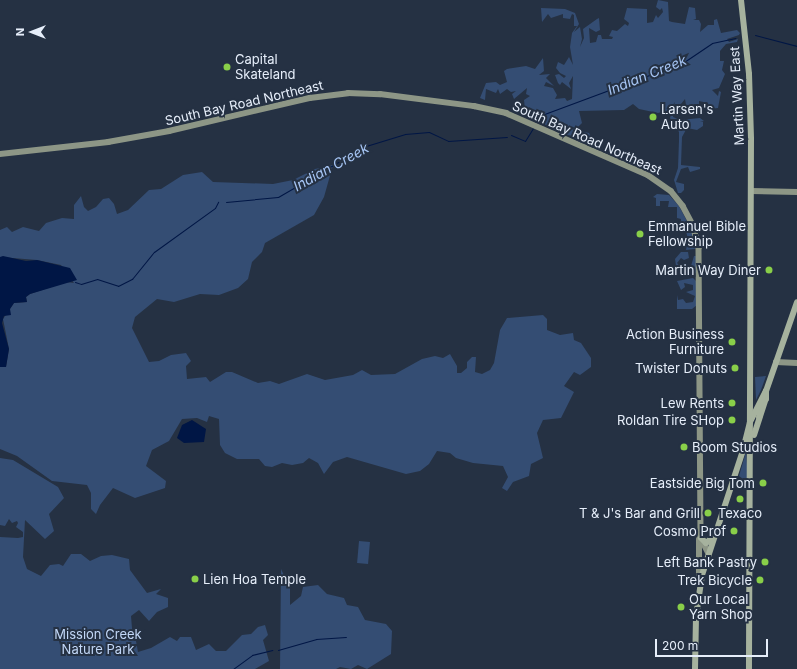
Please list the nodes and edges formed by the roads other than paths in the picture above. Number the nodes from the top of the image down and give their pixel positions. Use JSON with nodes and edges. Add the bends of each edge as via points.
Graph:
{"nodes":[{"id":1,"x":741,"y":0,"type":"edge"},
{"id":2,"x":0,"y":154,"type":"edge"},
{"id":3,"x":751,"y":192,"type":"junction"},
{"id":4,"x":797,"y":192,"type":"edge"},
{"id":5,"x":797,"y":302,"type":"edge"},
{"id":6,"x":776,"y":362,"type":"junction"},
{"id":7,"x":797,"y":363,"type":"edge"},
{"id":8,"x":766,"y":391,"type":"junction"},
{"id":9,"x":750,"y":422,"type":"junction"},
{"id":10,"x":748,"y":444,"type":"junction"},
{"id":11,"x":700,"y":510,"type":"junction"},
{"id":12,"x":716,"y":529,"type":"junction"},
{"id":13,"x":701,"y":538,"type":"junction"},
{"id":14,"x":708,"y":552,"type":"junction"},
{"id":15,"x":699,"y":590,"type":"junction"},
{"id":16,"x":695,"y":669,"type":"edge"},
{"id":17,"x":749,"y":669,"type":"edge"}],
"edges":[{"from":1,"to":3,"type":"main road","name":"Martin Way East","via":[[749,74]]},
{"from":2,"to":11,"type":"street","name":"South Bay Road Northeast","via":[[140,137],[333,95],[380,94],[474,106],[519,118],[656,180],[671,191],[686,211],[693,225],[699,251]]},
{"from":3,"to":4,"type":"street"},
{"from":3,"to":9,"type":"main road","name":"Martin Way East"},
{"from":5,"to":6,"type":"main road"},
{"from":6,"to":7,"type":"street"},
{"from":6,"to":8,"type":"main road"},
{"from":8,"to":9,"type":"main road"},
{"from":8,"to":10,"type":"main road","via":[[760,417]]},
{"from":9,"to":10,"type":"main road"},
{"from":10,"to":12,"type":"main road"},
{"from":10,"to":17,"type":"main road","via":[[751,473]]},
{"from":11,"to":13,"type":"street"},
{"from":11,"to":15,"type":"street"},
{"from":12,"to":13,"type":"main road","via":[[707,543]]},
{"from":12,"to":14,"type":"main road"},
{"from":13,"to":14,"type":"street"},
{"from":14,"to":15,"type":"main road"},
{"from":15,"to":16,"type":"main road"}]}
